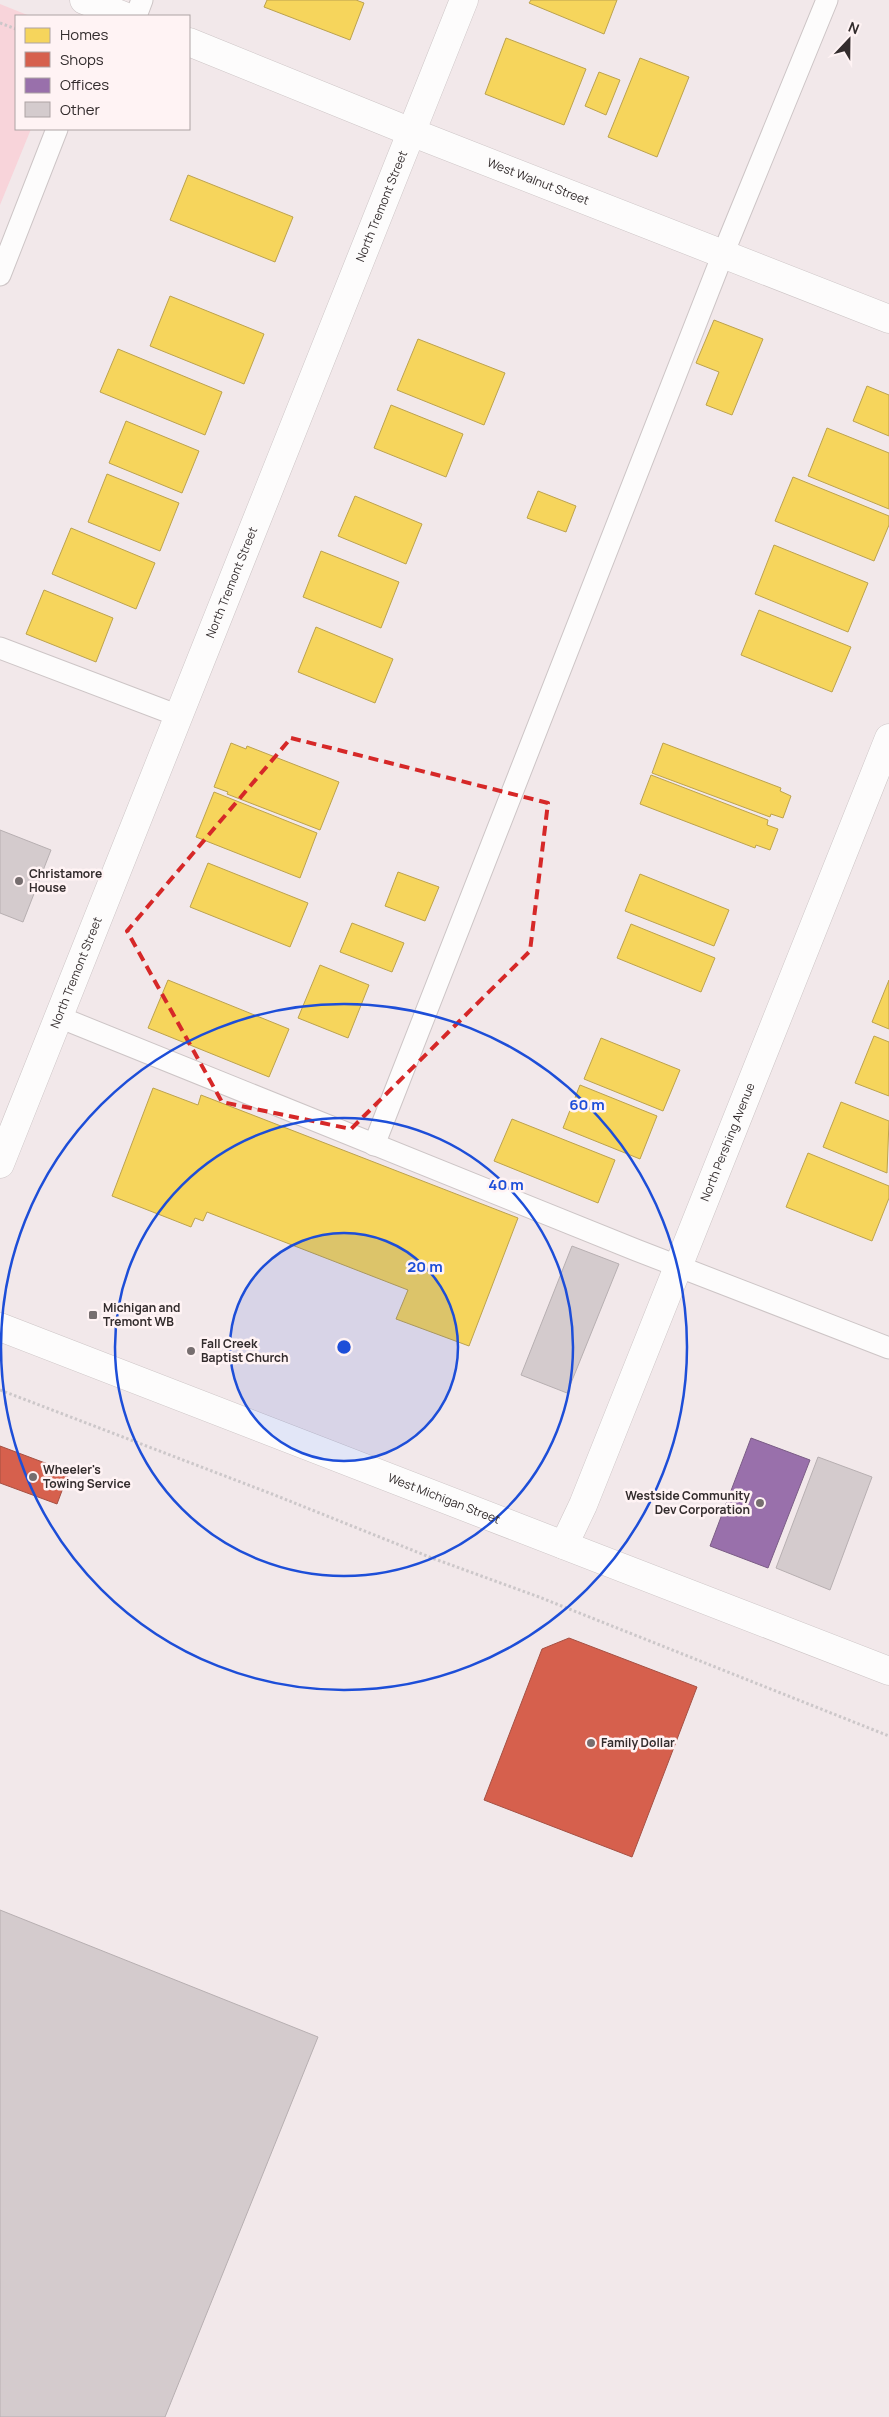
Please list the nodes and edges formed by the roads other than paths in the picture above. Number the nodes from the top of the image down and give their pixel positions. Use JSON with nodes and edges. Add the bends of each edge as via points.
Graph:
{"nodes":[{"id":1,"x":142,"y":0,"type":"edge"},
{"id":2,"x":464,"y":0,"type":"edge"},
{"id":3,"x":827,"y":0,"type":"edge"},
{"id":4,"x":136,"y":15,"type":"edge"},
{"id":5,"x":190,"y":42,"type":"edge"},
{"id":6,"x":57,"y":130,"type":"edge"},
{"id":7,"x":411,"y":132,"type":"junction"},
{"id":8,"x":722,"y":254,"type":"junction"},
{"id":9,"x":0,"y":275,"type":"edge"},
{"id":10,"x":889,"y":319,"type":"edge"},
{"id":11,"x":0,"y":648,"type":"edge"},
{"id":12,"x":179,"y":716,"type":"junction"},
{"id":13,"x":889,"y":738,"type":"edge"},
{"id":14,"x":59,"y":1017,"type":"junction"},
{"id":15,"x":374,"y":1145,"type":"junction"},
{"id":16,"x":0,"y":1164,"type":"edge"},
{"id":17,"x":679,"y":1266,"type":"junction"},
{"id":18,"x":0,"y":1327,"type":"edge"},
{"id":19,"x":889,"y":1348,"type":"edge"},
{"id":20,"x":564,"y":1545,"type":"junction"},
{"id":21,"x":889,"y":1671,"type":"edge"}],
"edges":[{"from":1,"to":4,"type":"lane"},
{"from":2,"to":7,"type":"street","name":"North Tremont Street"},
{"from":3,"to":8,"type":"lane"},
{"from":5,"to":7,"type":"street","name":"West Walnut Street"},
{"from":6,"to":9,"type":"lane"},
{"from":7,"to":8,"type":"street","name":"West Walnut Street"},
{"from":7,"to":12,"type":"street","name":"North Tremont Street"},
{"from":8,"to":10,"type":"street","name":"West Walnut Street"},
{"from":8,"to":15,"type":"lane"},
{"from":11,"to":12,"type":"lane"},
{"from":12,"to":14,"type":"street","name":"North Tremont Street"},
{"from":13,"to":17,"type":"street","name":"North Pershing Avenue"},
{"from":14,"to":15,"type":"lane"},
{"from":14,"to":16,"type":"street","name":"North Tremont Street"},
{"from":15,"to":17,"type":"lane"},
{"from":17,"to":19,"type":"lane"},
{"from":17,"to":20,"type":"street","name":"North Pershing Avenue"},
{"from":18,"to":20,"type":"street","name":"West Michigan Street"},
{"from":20,"to":21,"type":"street","name":"West Michigan Street"}]}
